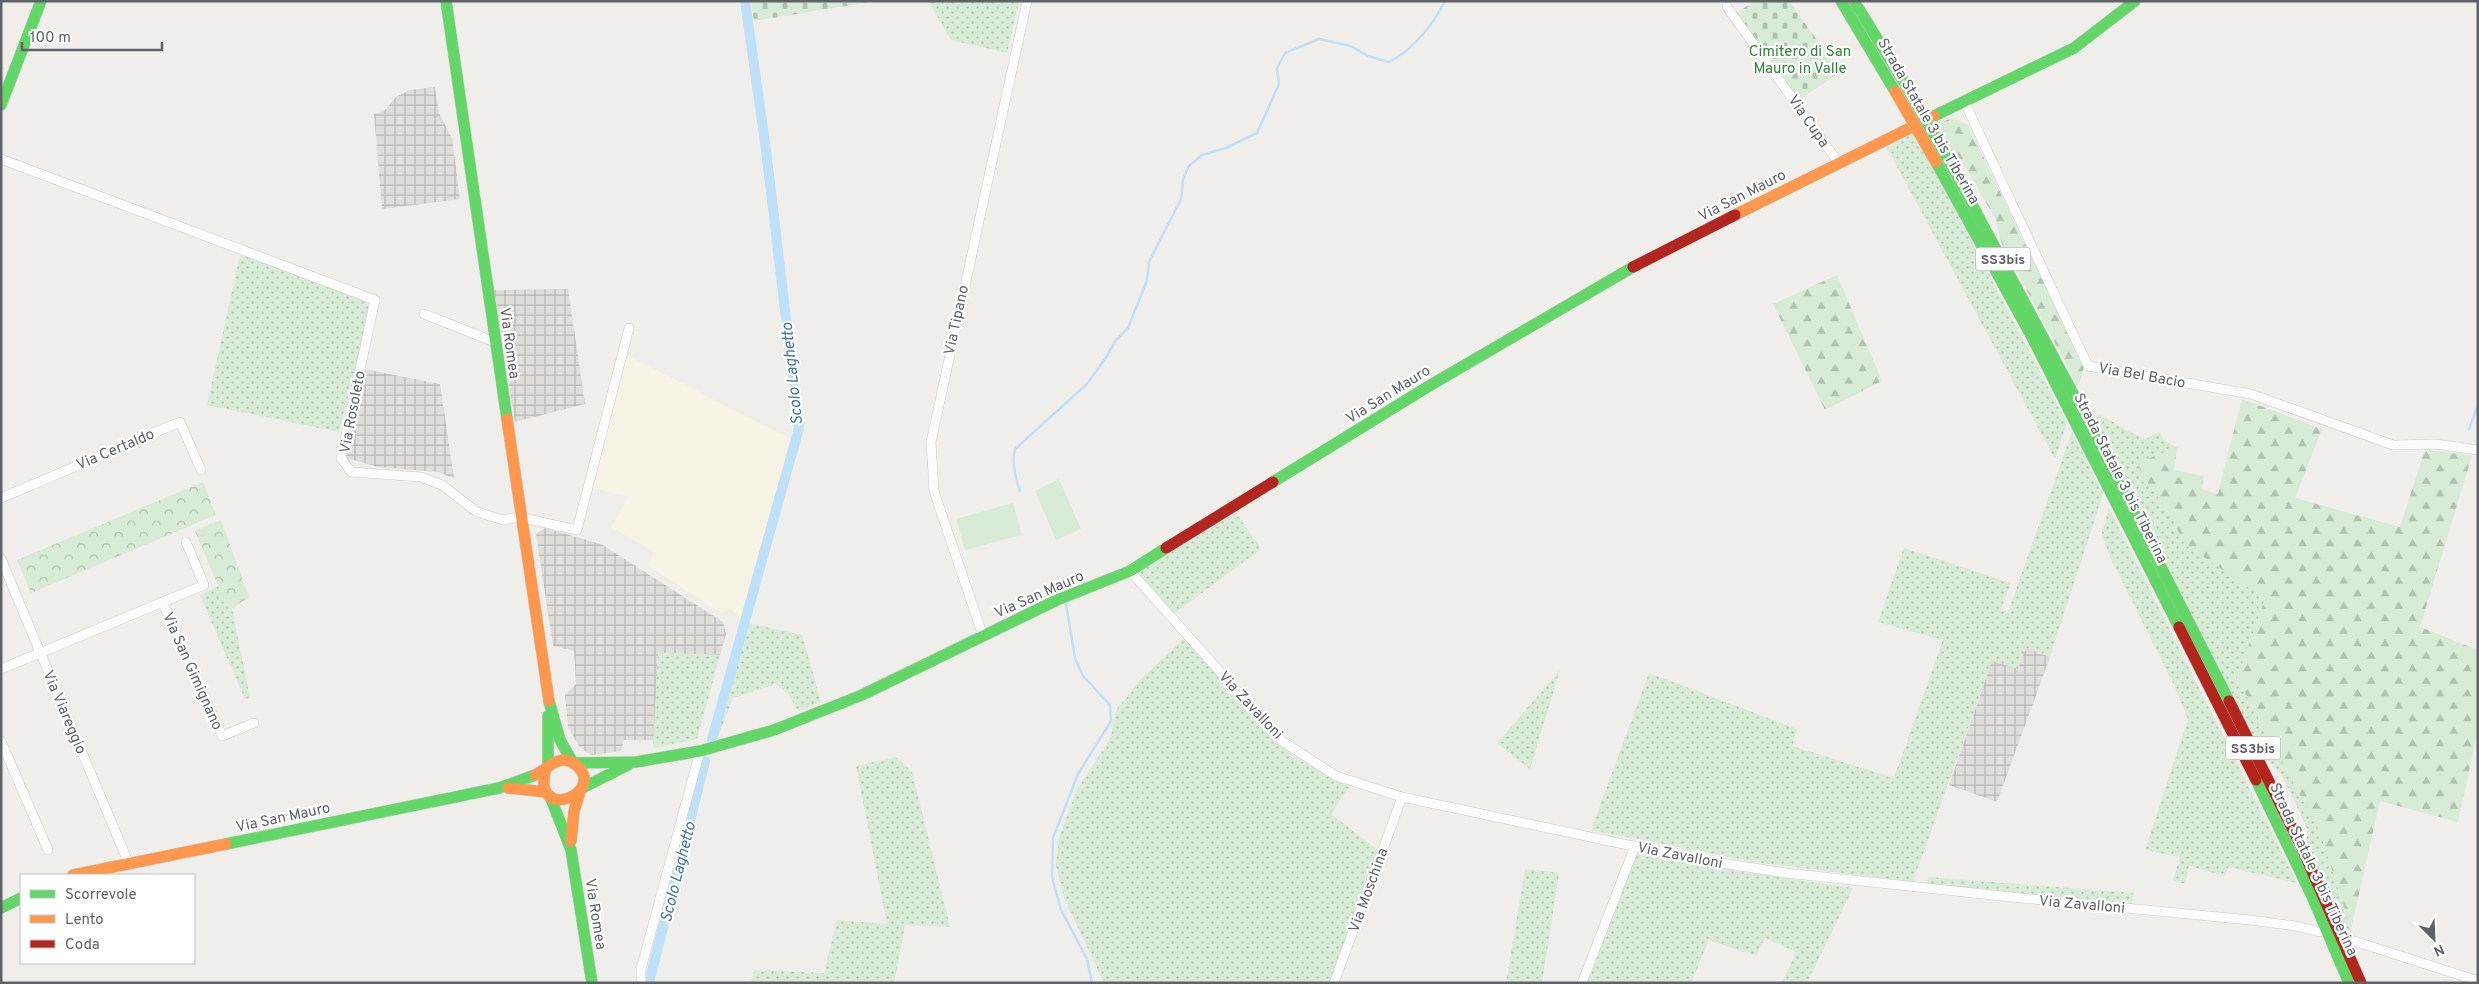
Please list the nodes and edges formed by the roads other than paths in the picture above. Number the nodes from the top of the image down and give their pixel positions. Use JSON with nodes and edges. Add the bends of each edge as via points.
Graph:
{"nodes":[{"id":1,"x":41,"y":1,"type":"edge"},
{"id":2,"x":446,"y":1,"type":"edge"},
{"id":3,"x":1027,"y":1,"type":"edge"},
{"id":4,"x":1841,"y":1,"type":"edge"},
{"id":5,"x":1854,"y":1,"type":"edge"},
{"id":6,"x":2135,"y":1,"type":"edge"},
{"id":7,"x":1728,"y":6,"type":"dead end"},
{"id":8,"x":1964,"y":101,"type":"junction"},
{"id":9,"x":2,"y":103,"type":"edge"},
{"id":10,"x":1,"y":159,"type":"edge"},
{"id":11,"x":1941,"y":159,"type":"junction"},
{"id":12,"x":1838,"y":162,"type":"junction"},
{"id":13,"x":424,"y":314,"type":"dead end"},
{"id":14,"x":629,"y":328,"type":"dead end"},
{"id":15,"x":495,"y":342,"type":"junction"},
{"id":16,"x":2477,"y":450,"type":"edge"},
{"id":17,"x":201,"y":470,"type":"dead end"},
{"id":18,"x":1,"y":498,"type":"edge"},
{"id":19,"x":520,"y":517,"type":"junction"},
{"id":20,"x":2131,"y":519,"type":"junction"},
{"id":21,"x":186,"y":542,"type":"dead end"},
{"id":22,"x":1,"y":559,"type":"edge"},
{"id":23,"x":1130,"y":571,"type":"junction"},
{"id":24,"x":162,"y":602,"type":"junction"},
{"id":25,"x":983,"y":636,"type":"junction"},
{"id":26,"x":40,"y":652,"type":"junction"},
{"id":27,"x":1,"y":669,"type":"edge"},
{"id":28,"x":546,"y":689,"type":"junction"},
{"id":29,"x":254,"y":724,"type":"dead end"},
{"id":30,"x":1,"y":741,"type":"edge"},
{"id":31,"x":700,"y":751,"type":"junction"},
{"id":32,"x":573,"y":762,"type":"junction"},
{"id":33,"x":636,"y":762,"type":"junction"},
{"id":34,"x":547,"y":767,"type":"junction"},
{"id":35,"x":499,"y":788,"type":"junction"},
{"id":36,"x":581,"y":790,"type":"junction"},
{"id":37,"x":548,"y":794,"type":"junction"},
{"id":38,"x":1402,"y":797,"type":"junction"},
{"id":39,"x":1635,"y":846,"type":"junction"},
{"id":40,"x":48,"y":850,"type":"dead end"},
{"id":41,"x":571,"y":850,"type":"junction"},
{"id":42,"x":129,"y":864,"type":"junction"},
{"id":43,"x":78,"y":874,"type":"edge"},
{"id":44,"x":20,"y":898,"type":"edge"},
{"id":45,"x":1,"y":908,"type":"edge"},
{"id":46,"x":2320,"y":932,"type":"dead end"},
{"id":47,"x":2354,"y":941,"type":"dead end"},
{"id":48,"x":2478,"y":981,"type":"edge"},
{"id":49,"x":592,"y":983,"type":"edge"},
{"id":50,"x":641,"y":983,"type":"edge"},
{"id":51,"x":1334,"y":983,"type":"edge"},
{"id":52,"x":1582,"y":983,"type":"edge"},
{"id":53,"x":2349,"y":983,"type":"edge"},
{"id":54,"x":2361,"y":983,"type":"edge"}],
"edges":[{"from":1,"to":9,"type":"main road"},
{"from":2,"to":15,"type":"main road","name":"Via Romea"},
{"from":3,"to":25,"type":"street","name":"Via Tipano","via":[[931,442],[934,491]]},
{"from":4,"to":11,"type":"main road","name":"Strada Statale 3 bis Tiberina","number":"SS3bis","bridge":true,"via":[[1895,91]]},
{"from":5,"to":11,"type":"main road","name":"Strada Statale 3 bis Tiberina","number":"SS3bis","bridge":true,"via":[[1905,84]]},
{"from":6,"to":8,"type":"main road","name":"Via San Mauro","via":[[2074,48]]},
{"from":7,"to":12,"type":"street","name":"Via Cupa"},
{"from":8,"to":12,"type":"main road","name":"Via San Mauro"},
{"from":8,"to":16,"type":"street","name":"Via Bel Bacio","via":[[2088,366],[2251,394],[2393,445],[2435,444]]},
{"from":10,"to":19,"type":"street","name":"Via Rosoleto","via":[[375,300],[341,458],[351,472],[420,477],[442,485],[477,512],[503,520]]},
{"from":11,"to":20,"type":"main road","name":"Strada Statale 3 bis Tiberina","number":"SS3bis","via":[[2053,364]]},
{"from":12,"to":23,"type":"main road","name":"Via San Mauro","via":[[1612,278],[1429,386]]},
{"from":13,"to":15,"type":"street"},
{"from":14,"to":19,"type":"street","name":"Via Rosoleto","via":[[577,530]]},
{"from":15,"to":19,"type":"main road","name":"Via Romea"},
{"from":17,"to":18,"type":"street","name":"Via Certaldo","via":[[180,422]]},
{"from":19,"to":28,"type":"main road","name":"Via Romea"},
{"from":20,"to":53,"type":"main road","name":"Strada Statale 3 bis Tiberina","number":"SS3bis","via":[[2273,812]]},
{"from":20,"to":54,"type":"main road","name":"Strada Statale 3 bis Tiberina","number":"SS3bis","via":[[2282,808]]},
{"from":21,"to":24,"type":"street","name":"Via San Gimignano","via":[[204,585]]},
{"from":22,"to":26,"type":"street","name":"Via Viareggio"},
{"from":23,"to":25,"type":"main road","name":"Via San Mauro","via":[[1057,600]]},
{"from":23,"to":38,"type":"street","name":"Via Zavalloni","via":[[1282,740],[1336,776]]},
{"from":24,"to":26,"type":"street","name":"Via San Gimignano"},
{"from":24,"to":29,"type":"street","name":"Via San Gimignano","via":[[222,736]]},
{"from":25,"to":31,"type":"main road","name":"Via San Mauro","via":[[862,695],[774,730]]},
{"from":26,"to":27,"type":"street","name":"Via San Gimignano"},
{"from":26,"to":42,"type":"street","name":"Via Viareggio"},
{"from":28,"to":32,"type":"main road","name":"Via Romea","via":[[560,740]]},
{"from":28,"to":34,"type":"main road","name":"Via Romea"},
{"from":30,"to":40,"type":"street"},
{"from":31,"to":33,"type":"main road","name":"Via San Mauro"},
{"from":31,"to":50,"type":"street","via":[[641,969]]},
{"from":32,"to":33,"type":"main road","name":"Via San Mauro"},
{"from":32,"to":34,"type":"main road","via":[[559,760]]},
{"from":32,"to":36,"type":"main road","via":[[582,771]]},
{"from":33,"to":36,"type":"main road","name":"Via San Mauro"},
{"from":34,"to":35,"type":"main road","name":"Via San Mauro"},
{"from":34,"to":37,"type":"main road","via":[[542,780]]},
{"from":35,"to":37,"type":"main road","name":"Via San Mauro"},
{"from":35,"to":42,"type":"main road","name":"Via San Mauro"},
{"from":36,"to":37,"type":"main road","via":[[562,801]]},
{"from":36,"to":41,"type":"main road","name":"Via Romea","via":[[571,824]]},
{"from":37,"to":41,"type":"main road","name":"Via Romea"},
{"from":38,"to":39,"type":"street","name":"Via Zavalloni"},
{"from":38,"to":51,"type":"street","name":"Via Moschina"},
{"from":39,"to":46,"type":"street","name":"Via Zavalloni","via":[[1786,873],[2250,920]]},
{"from":39,"to":52,"type":"street"},
{"from":41,"to":49,"type":"main road","name":"Via Romea"},
{"from":42,"to":43,"type":"main road","name":"Via San Mauro"},
{"from":44,"to":45,"type":"main road"},
{"from":47,"to":48,"type":"street"}]}
